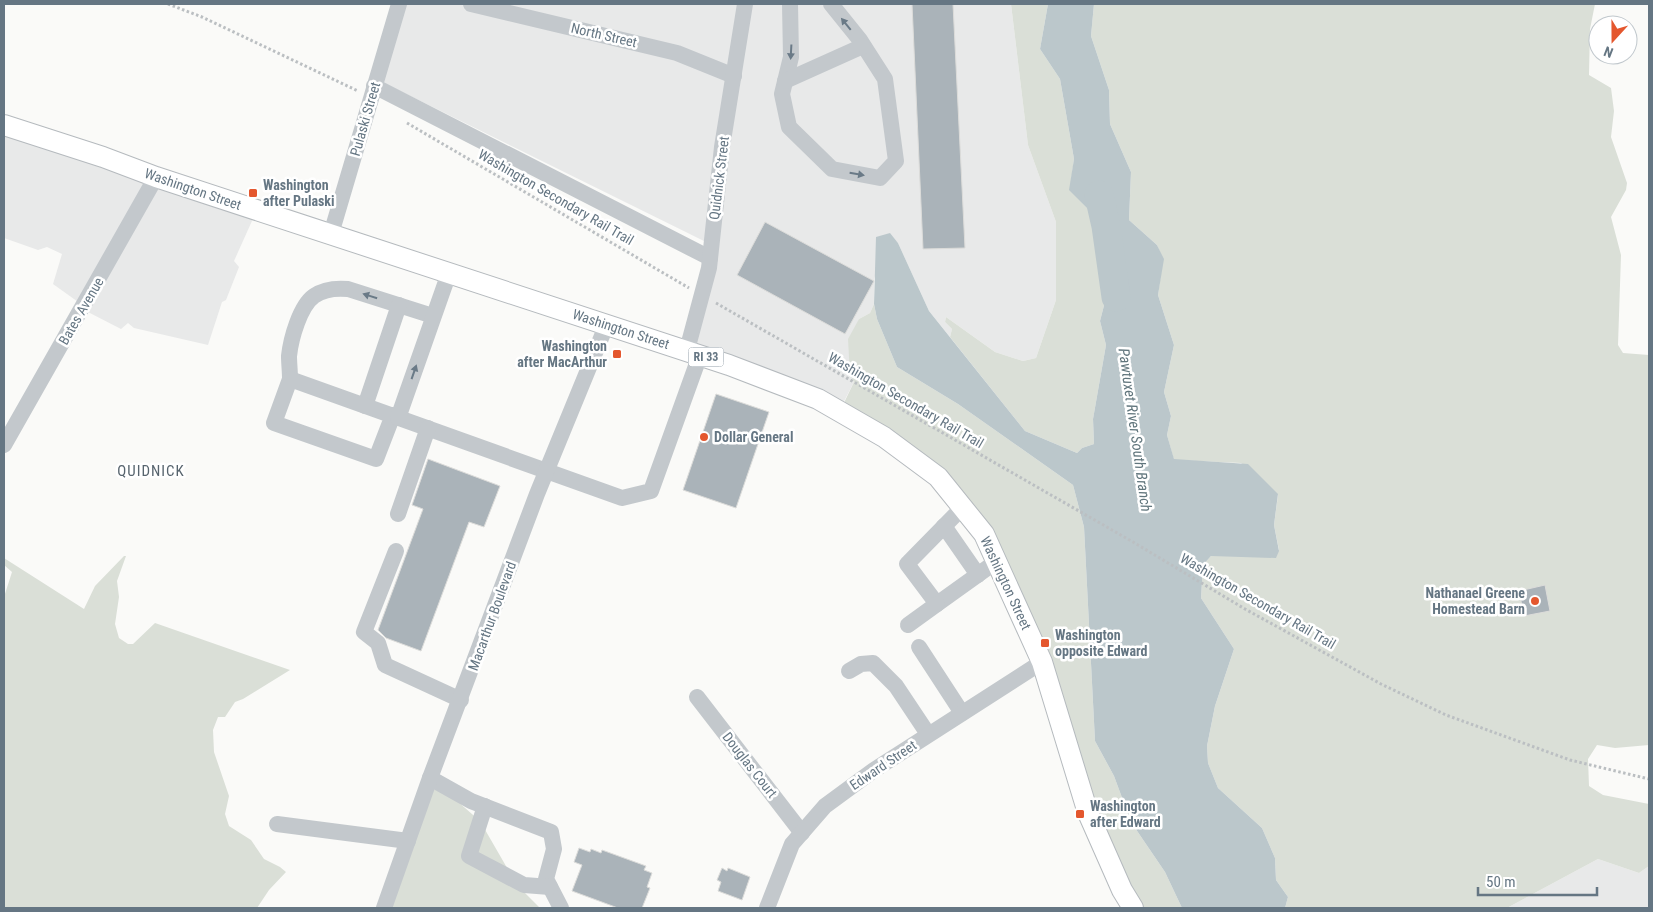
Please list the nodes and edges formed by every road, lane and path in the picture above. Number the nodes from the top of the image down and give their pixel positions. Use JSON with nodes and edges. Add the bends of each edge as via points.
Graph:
{"nodes":[{"id":1,"x":168,"y":4,"type":"edge"},
{"id":2,"x":399,"y":4,"type":"edge"},
{"id":3,"x":471,"y":4,"type":"edge"},
{"id":4,"x":745,"y":4,"type":"edge"},
{"id":5,"x":790,"y":4,"type":"edge"},
{"id":6,"x":830,"y":4,"type":"edge"},
{"id":7,"x":863,"y":46,"type":"junction"},
{"id":8,"x":734,"y":76,"type":"junction"},
{"id":9,"x":785,"y":81,"type":"junction"},
{"id":10,"x":372,"y":92,"type":"junction"},
{"id":11,"x":406,"y":122,"type":"dead end"},
{"id":12,"x":4,"y":125,"type":"edge"},
{"id":13,"x":156,"y":177,"type":"junction"},
{"id":14,"x":331,"y":234,"type":"junction"},
{"id":15,"x":710,"y":258,"type":"junction"},
{"id":16,"x":449,"y":273,"type":"junction"},
{"id":17,"x":701,"y":295,"type":"junction"},
{"id":18,"x":399,"y":305,"type":"junction"},
{"id":19,"x":434,"y":316,"type":"junction"},
{"id":20,"x":606,"y":326,"type":"junction"},
{"id":21,"x":693,"y":353,"type":"junction"},
{"id":22,"x":290,"y":379,"type":"junction"},
{"id":23,"x":365,"y":406,"type":"junction"},
{"id":24,"x":395,"y":416,"type":"junction"},
{"id":25,"x":428,"y":428,"type":"junction"},
{"id":26,"x":4,"y":445,"type":"edge"},
{"id":27,"x":546,"y":470,"type":"junction"},
{"id":28,"x":963,"y":507,"type":"junction"},
{"id":29,"x":398,"y":514,"type":"dead end"},
{"id":30,"x":944,"y":526,"type":"junction"},
{"id":31,"x":396,"y":550,"type":"dead end"},
{"id":32,"x":996,"y":561,"type":"junction"},
{"id":33,"x":978,"y":575,"type":"junction"},
{"id":34,"x":937,"y":604,"type":"junction"},
{"id":35,"x":908,"y":625,"type":"dead end"},
{"id":36,"x":919,"y":647,"type":"dead end"},
{"id":37,"x":1042,"y":662,"type":"junction"},
{"id":38,"x":848,"y":671,"type":"dead end"},
{"id":39,"x":698,"y":697,"type":"dead end"},
{"id":40,"x":461,"y":700,"type":"junction"},
{"id":41,"x":962,"y":713,"type":"junction"},
{"id":42,"x":928,"y":734,"type":"junction"},
{"id":43,"x":430,"y":778,"type":"junction"},
{"id":44,"x":1649,"y":779,"type":"edge"},
{"id":45,"x":484,"y":806,"type":"junction"},
{"id":46,"x":277,"y":824,"type":"dead end"},
{"id":47,"x":802,"y":833,"type":"junction"},
{"id":48,"x":408,"y":841,"type":"junction"},
{"id":49,"x":550,"y":887,"type":"junction"},
{"id":50,"x":384,"y":908,"type":"edge"},
{"id":51,"x":561,"y":908,"type":"edge"},
{"id":52,"x":767,"y":908,"type":"edge"},
{"id":53,"x":1133,"y":908,"type":"edge"}],
"edges":[{"from":1,"to":10,"type":"path","via":[[211,21],[358,92]]},
{"from":2,"to":10,"type":"street","name":"Pulaski Street"},
{"from":3,"to":8,"type":"street","name":"North Street","via":[[677,53]]},
{"from":4,"to":8,"type":"street","name":"Quidnick Street"},
{"from":5,"to":9,"type":"street","one_way":true,"via":[[791,57]]},
{"from":7,"to":6,"type":"street","one_way":true},
{"from":7,"to":9,"type":"street"},
{"from":9,"to":7,"type":"street","one_way":true,"via":[[782,94],[788,128],[832,169],[880,178],[896,161],[885,79]]},
{"from":8,"to":15,"type":"street","name":"Quidnick Street","via":[[722,147]]},
{"from":10,"to":14,"type":"street","name":"Pulaski Street"},
{"from":10,"to":15,"type":"street"},
{"from":11,"to":17,"type":"path","name":"Washington Secondary Rail Trail"},
{"from":12,"to":13,"type":"main road","name":"Washington Street","number":"RI 33"},
{"from":13,"to":14,"type":"main road","name":"Washington Street","number":"RI 33"},
{"from":13,"to":26,"type":"street","name":"Bates Avenue"},
{"from":14,"to":16,"type":"main road","name":"Washington Street","number":"RI 33"},
{"from":15,"to":17,"type":"street","name":"Quidnick Street"},
{"from":16,"to":19,"type":"street"},
{"from":16,"to":20,"type":"main road","name":"Washington Street","number":"RI 33"},
{"from":17,"to":21,"type":"street","name":"Quidnick Street"},
{"from":17,"to":44,"type":"path","name":"Washington Secondary Rail Trail","via":[[1381,684],[1446,715],[1570,760]]},
{"from":18,"to":19,"type":"street"},
{"from":18,"to":22,"type":"street","one_way":true,"via":[[348,289],[336,288],[314,296],[302,310],[294,332],[289,355]]},
{"from":18,"to":23,"type":"street"},
{"from":24,"to":19,"type":"street","one_way":true},
{"from":20,"to":21,"type":"main road","name":"Washington Street","number":"RI 33"},
{"from":20,"to":27,"type":"street","name":"Macarthur Boulevard"},
{"from":21,"to":27,"type":"street","name":"Quidnick Street","via":[[651,492],[622,498]]},
{"from":21,"to":28,"type":"main road","name":"Washington Street","number":"RI 33","via":[[835,408],[884,437],[938,477]]},
{"from":22,"to":23,"type":"street"},
{"from":22,"to":24,"type":"street","via":[[274,422],[367,456],[376,459]]},
{"from":23,"to":24,"type":"street"},
{"from":24,"to":25,"type":"street"},
{"from":25,"to":27,"type":"street"},
{"from":25,"to":29,"type":"street"},
{"from":27,"to":40,"type":"street","name":"Macarthur Boulevard"},
{"from":28,"to":30,"type":"street"},
{"from":28,"to":32,"type":"main road","name":"Washington Street","number":"RI 33","via":[[984,534]]},
{"from":30,"to":33,"type":"street"},
{"from":30,"to":34,"type":"street","via":[[907,564]]},
{"from":31,"to":40,"type":"street","via":[[364,632],[378,644],[385,665]]},
{"from":32,"to":33,"type":"street"},
{"from":32,"to":37,"type":"main road","name":"Washington Street","number":"RI 33"},
{"from":33,"to":34,"type":"street"},
{"from":34,"to":35,"type":"street"},
{"from":36,"to":41,"type":"street"},
{"from":37,"to":41,"type":"street","name":"Edward Street"},
{"from":37,"to":53,"type":"main road","name":"Washington Street","number":"RI 33","via":[[1088,813]]},
{"from":38,"to":42,"type":"street","via":[[861,664],[873,663],[896,686]]},
{"from":39,"to":47,"type":"street","name":"Douglas Court"},
{"from":40,"to":43,"type":"street","name":"Macarthur Boulevard"},
{"from":41,"to":42,"type":"street","name":"Edward Street"},
{"from":42,"to":47,"type":"street","name":"Edward Street","via":[[825,806]]},
{"from":43,"to":45,"type":"street"},
{"from":43,"to":48,"type":"street","name":"Macarthur Boulevard"},
{"from":45,"to":49,"type":"street","via":[[551,832],[554,848],[546,879]]},
{"from":45,"to":49,"type":"street","via":[[469,856],[524,885]]},
{"from":46,"to":48,"type":"street"},
{"from":47,"to":52,"type":"street","name":"Edward Street","via":[[792,844]]},
{"from":48,"to":50,"type":"street","name":"Macarthur Boulevard"},
{"from":49,"to":51,"type":"street"}]}
